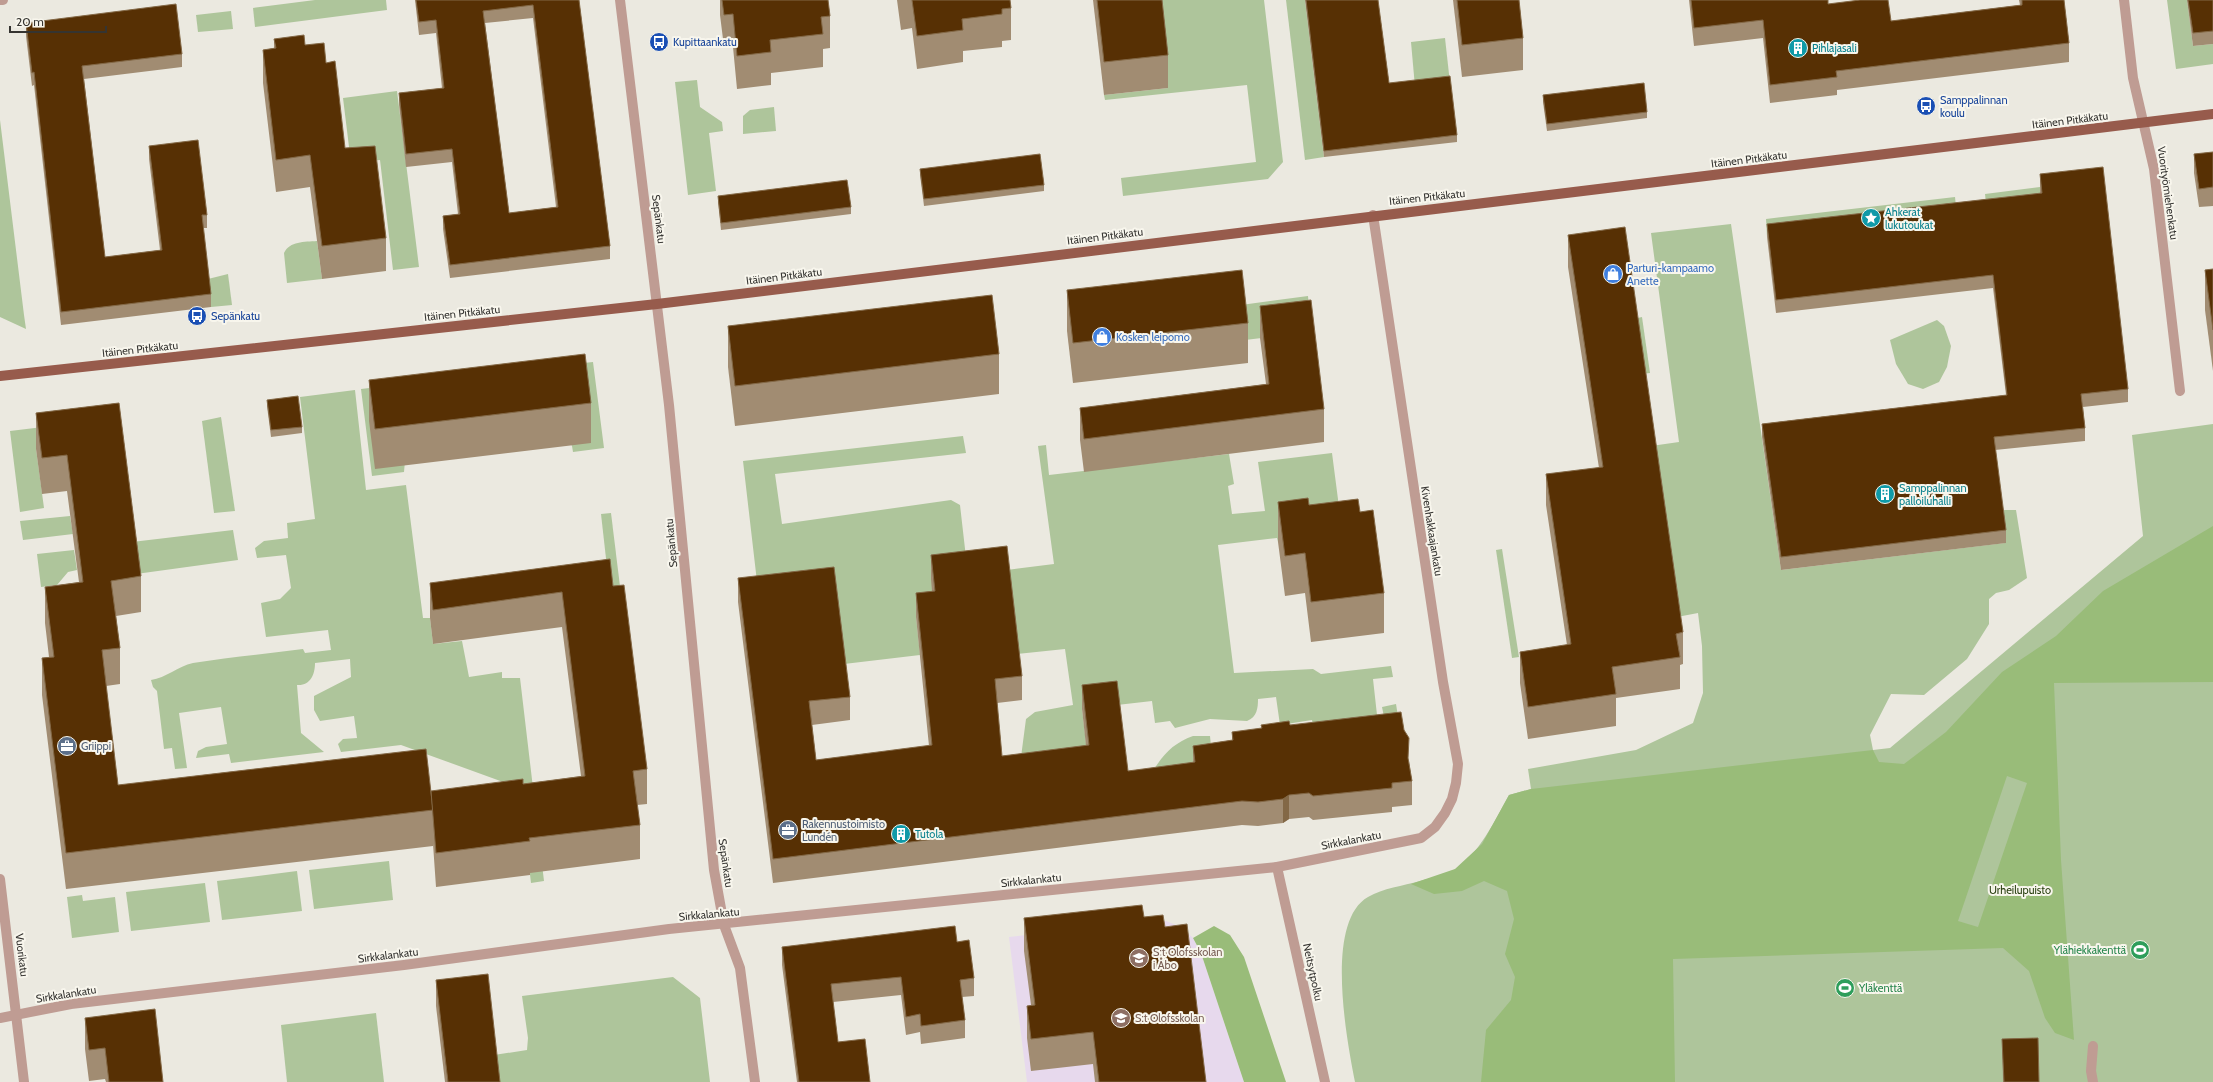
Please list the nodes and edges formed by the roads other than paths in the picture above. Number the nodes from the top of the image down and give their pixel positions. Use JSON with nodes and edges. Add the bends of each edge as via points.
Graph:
{"nodes":[{"id":1,"x":620,"y":0,"type":"edge"},
{"id":2,"x":2124,"y":0,"type":"edge"},
{"id":3,"x":2213,"y":114,"type":"edge"},
{"id":4,"x":2144,"y":123,"type":"junction"},
{"id":5,"x":1373,"y":215,"type":"junction"},
{"id":6,"x":657,"y":304,"type":"junction"},
{"id":7,"x":0,"y":376,"type":"edge"},
{"id":8,"x":2180,"y":391,"type":"dead end"},
{"id":9,"x":1421,"y":838,"type":"joint"},
{"id":10,"x":1277,"y":867,"type":"junction"},
{"id":11,"x":0,"y":879,"type":"edge"},
{"id":12,"x":724,"y":925,"type":"junction"},
{"id":13,"x":17,"y":1014,"type":"junction"},
{"id":14,"x":0,"y":1018,"type":"edge"},
{"id":15,"x":2093,"y":1046,"type":"dead end"},
{"id":16,"x":24,"y":1082,"type":"edge"},
{"id":17,"x":755,"y":1082,"type":"edge"},
{"id":18,"x":1325,"y":1082,"type":"edge"},
{"id":19,"x":2093,"y":1082,"type":"edge"}],
"edges":[{"from":1,"to":6,"type":"street","name":"Sepänkatu"},
{"from":2,"to":4,"type":"street","name":"Vuorityömiehenkatu","via":[[2133,78]]},
{"from":3,"to":4,"type":"main road","name":"Itäinen Pitkäkatu"},
{"from":4,"to":5,"type":"main road","name":"Itäinen Pitkäkatu"},
{"from":4,"to":8,"type":"street","name":"Vuorityömiehenkatu","via":[[2154,169]]},
{"from":5,"to":6,"type":"main road","name":"Itäinen Pitkäkatu"},
{"from":5,"to":9,"type":"street","name":"Kivenhakkaajankatu","via":[[1443,682],[1458,764],[1452,799],[1435,827]]},
{"from":6,"to":7,"type":"main road","name":"Itäinen Pitkäkatu"},
{"from":6,"to":12,"type":"street","name":"Sepänkatu","via":[[714,870]]},
{"from":9,"to":10,"type":"street","name":"Sirkkalankatu"},
{"from":10,"to":12,"type":"street","name":"Sirkkalankatu"},
{"from":10,"to":18,"type":"street","name":"Neitsytpolku"},
{"from":11,"to":13,"type":"street","name":"Vuorikatu"},
{"from":12,"to":13,"type":"street","name":"Sirkkalankatu","via":[[669,929],[404,966],[71,1004]]},
{"from":12,"to":17,"type":"street","name":"Sepänkatu","via":[[740,968]]},
{"from":13,"to":14,"type":"street","name":"Sirkkalankatu"},
{"from":13,"to":16,"type":"street","name":"Vuorikatu"},
{"from":15,"to":19,"type":"street"}]}
